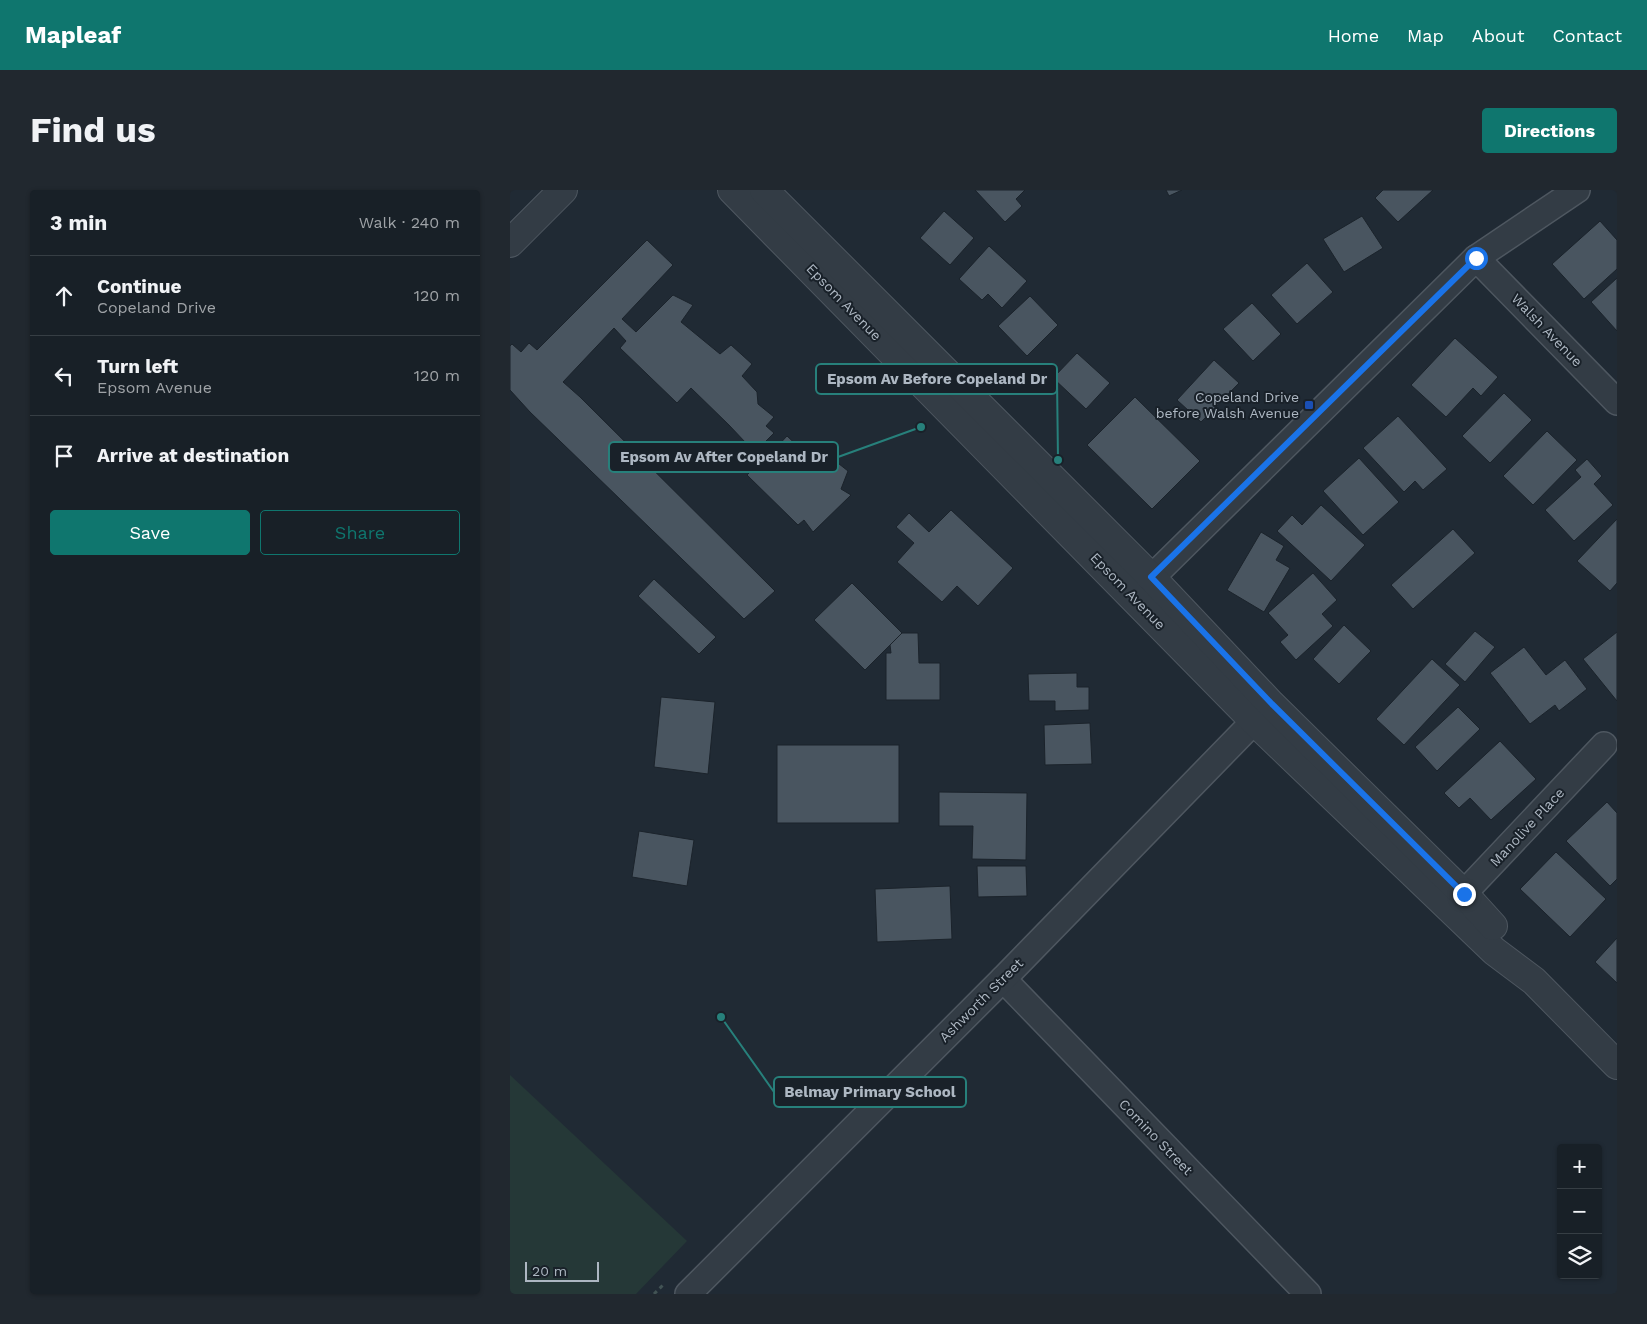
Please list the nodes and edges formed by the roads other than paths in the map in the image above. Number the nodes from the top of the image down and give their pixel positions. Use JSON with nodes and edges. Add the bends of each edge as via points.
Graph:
{"nodes":[{"id":1,"x":537,"y":190,"type":"edge"},
{"id":2,"x":563,"y":190,"type":"edge"},
{"id":3,"x":732,"y":190,"type":"edge"},
{"id":4,"x":764,"y":190,"type":"edge"},
{"id":5,"x":1577,"y":190,"type":"edge"},
{"id":6,"x":510,"y":217,"type":"edge"},
{"id":7,"x":510,"y":243,"type":"edge"},
{"id":8,"x":1476,"y":258,"type":"junction"},
{"id":9,"x":1617,"y":402,"type":"edge"},
{"id":10,"x":1142,"y":587,"type":"junction"},
{"id":11,"x":1263,"y":712,"type":"junction"},
{"id":12,"x":1604,"y":746,"type":"dead end"},
{"id":13,"x":1457,"y":901,"type":"junction"},
{"id":14,"x":1003,"y":979,"type":"junction"},
{"id":15,"x":1617,"y":1065,"type":"edge"},
{"id":16,"x":688,"y":1294,"type":"edge"},
{"id":17,"x":1308,"y":1294,"type":"edge"}],
"edges":[{"from":1,"to":6,"type":"street"},
{"from":2,"to":7,"type":"street"},
{"from":3,"to":10,"type":"street","name":"Epsom Avenue"},
{"from":4,"to":10,"type":"street","name":"Epsom Avenue"},
{"from":5,"to":8,"type":"street"},
{"from":8,"to":9,"type":"street","name":"Walsh Avenue"},
{"from":8,"to":10,"type":"street"},
{"from":10,"to":11,"type":"street","name":"Epsom Avenue"},
{"from":11,"to":13,"type":"street","name":"Epsom Avenue"},
{"from":11,"to":14,"type":"street","name":"Ashworth Street"},
{"from":12,"to":13,"type":"street","name":"Manolive Place"},
{"from":13,"to":15,"type":"street","name":"Epsom Avenue","via":[[1513,946],[1534,981]]},
{"from":14,"to":16,"type":"street","name":"Ashworth Street"},
{"from":14,"to":17,"type":"street","name":"Comino Street"}]}
